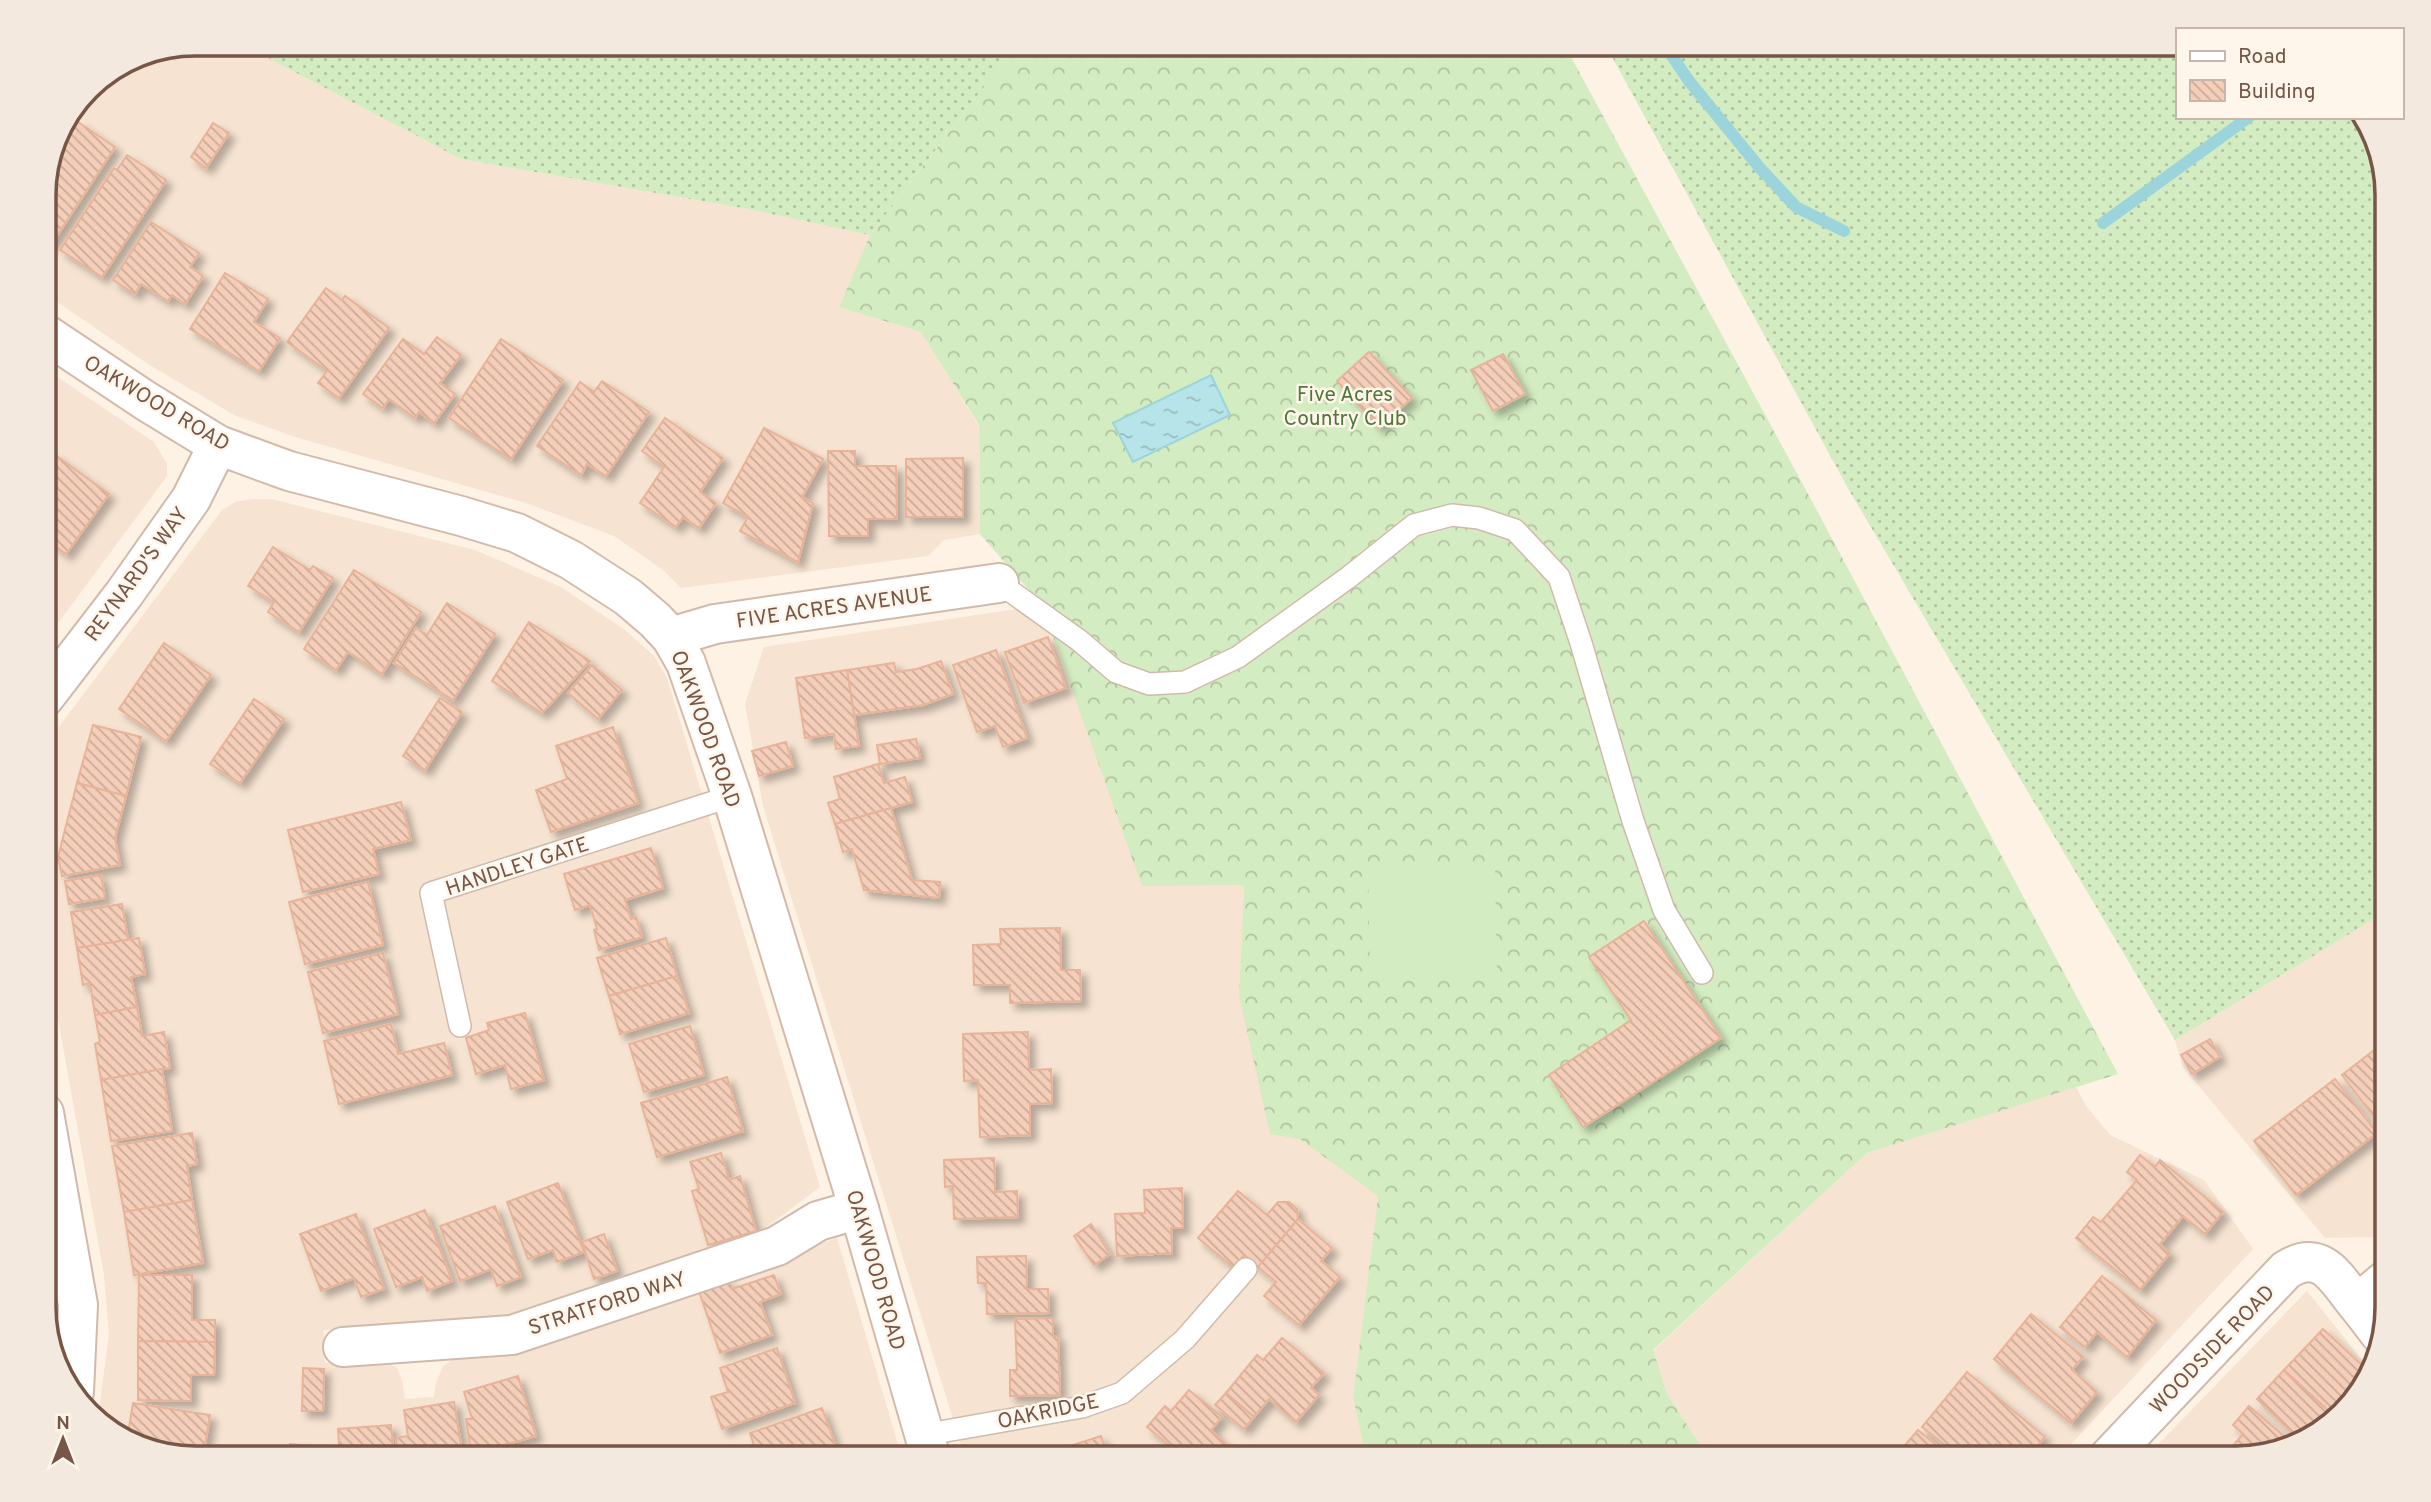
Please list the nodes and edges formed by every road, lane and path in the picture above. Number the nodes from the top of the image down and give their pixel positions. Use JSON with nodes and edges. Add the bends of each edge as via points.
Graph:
{"nodes":[{"id":1,"x":56,"y":341,"type":"edge"},
{"id":2,"x":218,"y":445,"type":"junction"},
{"id":3,"x":999,"y":583,"type":"joint"},
{"id":4,"x":671,"y":638,"type":"junction"},
{"id":5,"x":56,"y":682,"type":"edge"},
{"id":6,"x":732,"y":796,"type":"junction"},
{"id":7,"x":1702,"y":973,"type":"dead end"},
{"id":8,"x":460,"y":1026,"type":"dead end"},
{"id":9,"x":56,"y":1181,"type":"edge"},
{"id":10,"x":859,"y":1209,"type":"junction"},
{"id":11,"x":1246,"y":1269,"type":"dead end"},
{"id":12,"x":2375,"y":1289,"type":"edge"},
{"id":13,"x":2357,"y":1304,"type":"junction"},
{"id":14,"x":2374,"y":1326,"type":"edge"},
{"id":15,"x":343,"y":1347,"type":"dead end"},
{"id":16,"x":75,"y":1376,"type":"edge"},
{"id":17,"x":927,"y":1446,"type":"edge"},
{"id":18,"x":931,"y":1446,"type":"edge"},
{"id":19,"x":2119,"y":1446,"type":"edge"}],
"edges":[{"from":1,"to":2,"type":"street","name":"OAKWOOD ROAD"},
{"from":2,"to":4,"type":"street","name":"OAKWOOD ROAD","via":[[289,471],[517,533],[571,560],[628,597]]},
{"from":2,"to":5,"type":"street","name":"REYNARD'S WAY","via":[[191,499]]},
{"from":3,"to":4,"type":"street","name":"FIVE ACRES AVENUE","via":[[715,624]]},
{"from":3,"to":7,"type":"lane","via":[[1116,672],[1149,684],[1185,682],[1238,657],[1414,525],[1452,515],[1515,530],[1559,577],[1664,910]]},
{"from":4,"to":6,"type":"street","name":"OAKWOOD ROAD","via":[[686,663]]},
{"from":6,"to":8,"type":"lane","name":"HANDLEY GATE","via":[[431,893]]},
{"from":6,"to":10,"type":"street","name":"OAKWOOD ROAD"},
{"from":9,"to":16,"type":"street","via":[[78,1305]]},
{"from":10,"to":15,"type":"street","name":"STRATFORD WAY","via":[[818,1220],[777,1246],[512,1335]]},
{"from":10,"to":17,"type":"street","name":"OAKWOOD ROAD"},
{"from":11,"to":18,"type":"lane","name":"OAKRIDGE","via":[[1185,1339],[1122,1393]]},
{"from":12,"to":13,"type":"street"},
{"from":13,"to":14,"type":"street"},
{"from":13,"to":19,"type":"street","name":"WOODSIDE ROAD","via":[[2332,1271],[2316,1262],[2299,1262]]}]}
